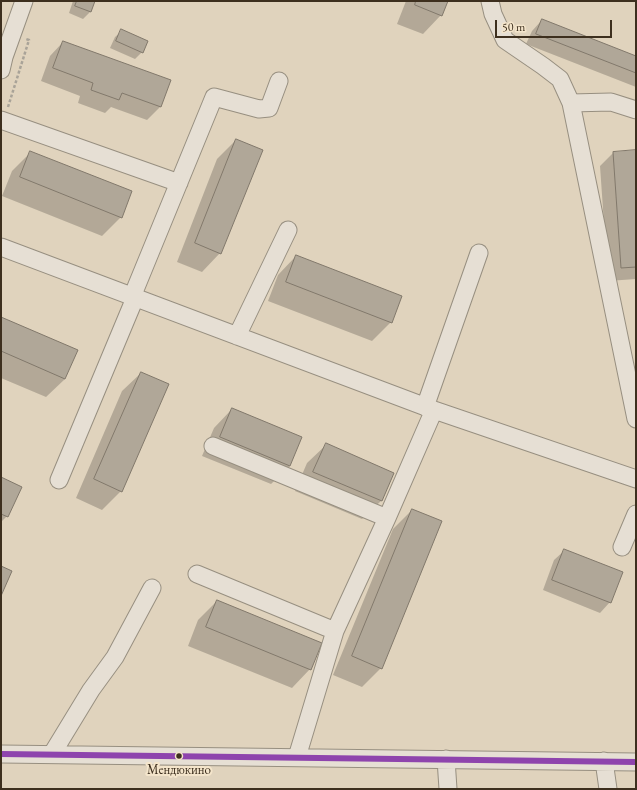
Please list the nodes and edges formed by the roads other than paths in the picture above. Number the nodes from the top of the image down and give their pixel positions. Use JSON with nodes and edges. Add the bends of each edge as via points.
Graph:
{"nodes":[{"id":1,"x":24,"y":1,"type":"edge"},
{"id":2,"x":490,"y":1,"type":"edge"},
{"id":3,"x":1,"y":70,"type":"edge"},
{"id":4,"x":280,"y":81,"type":"dead end"},
{"id":5,"x":571,"y":103,"type":"junction"},
{"id":6,"x":636,"y":110,"type":"edge"},
{"id":7,"x":1,"y":120,"type":"edge"},
{"id":8,"x":179,"y":183,"type":"junction"},
{"id":9,"x":288,"y":230,"type":"dead end"},
{"id":10,"x":1,"y":248,"type":"edge"},
{"id":11,"x":479,"y":253,"type":"dead end"},
{"id":12,"x":134,"y":297,"type":"junction"},
{"id":13,"x":237,"y":336,"type":"junction"},
{"id":14,"x":429,"y":408,"type":"junction"},
{"id":15,"x":636,"y":419,"type":"edge"},
{"id":16,"x":213,"y":446,"type":"dead end"},
{"id":17,"x":636,"y":479,"type":"edge"},
{"id":18,"x":59,"y":480,"type":"dead end"},
{"id":19,"x":636,"y":514,"type":"edge"},
{"id":20,"x":387,"y":518,"type":"junction"},
{"id":21,"x":622,"y":547,"type":"dead end"},
{"id":22,"x":197,"y":574,"type":"dead end"},
{"id":23,"x":152,"y":588,"type":"dead end"},
{"id":24,"x":335,"y":631,"type":"junction"},
{"id":25,"x":1,"y":754,"type":"edge"},
{"id":26,"x":52,"y":754,"type":"junction"},
{"id":27,"x":296,"y":757,"type":"junction"},
{"id":28,"x":446,"y":759,"type":"junction"},
{"id":29,"x":604,"y":761,"type":"junction"},
{"id":30,"x":636,"y":762,"type":"edge"},
{"id":31,"x":448,"y":789,"type":"edge"},
{"id":32,"x":608,"y":789,"type":"edge"}],
"edges":[{"from":1,"to":3,"type":"street"},
{"from":2,"to":5,"type":"street","via":[[505,40],[560,79]]},
{"from":4,"to":8,"type":"street","via":[[269,108],[259,109],[214,97]]},
{"from":5,"to":6,"type":"street","via":[[611,102]]},
{"from":5,"to":15,"type":"street"},
{"from":7,"to":8,"type":"street"},
{"from":8,"to":12,"type":"street"},
{"from":9,"to":13,"type":"street"},
{"from":10,"to":12,"type":"street"},
{"from":11,"to":14,"type":"street"},
{"from":12,"to":13,"type":"street"},
{"from":12,"to":18,"type":"street"},
{"from":13,"to":14,"type":"street"},
{"from":14,"to":17,"type":"street"},
{"from":14,"to":20,"type":"street"},
{"from":16,"to":20,"type":"street"},
{"from":19,"to":21,"type":"street"},
{"from":20,"to":24,"type":"street"},
{"from":22,"to":24,"type":"street"},
{"from":23,"to":26,"type":"street","via":[[115,657],[91,690]]},
{"from":24,"to":27,"type":"street"},
{"from":25,"to":26,"type":"street"},
{"from":26,"to":27,"type":"street"},
{"from":27,"to":28,"type":"street"},
{"from":28,"to":29,"type":"street"},
{"from":28,"to":31,"type":"street"},
{"from":29,"to":30,"type":"street"},
{"from":29,"to":32,"type":"street"}]}
